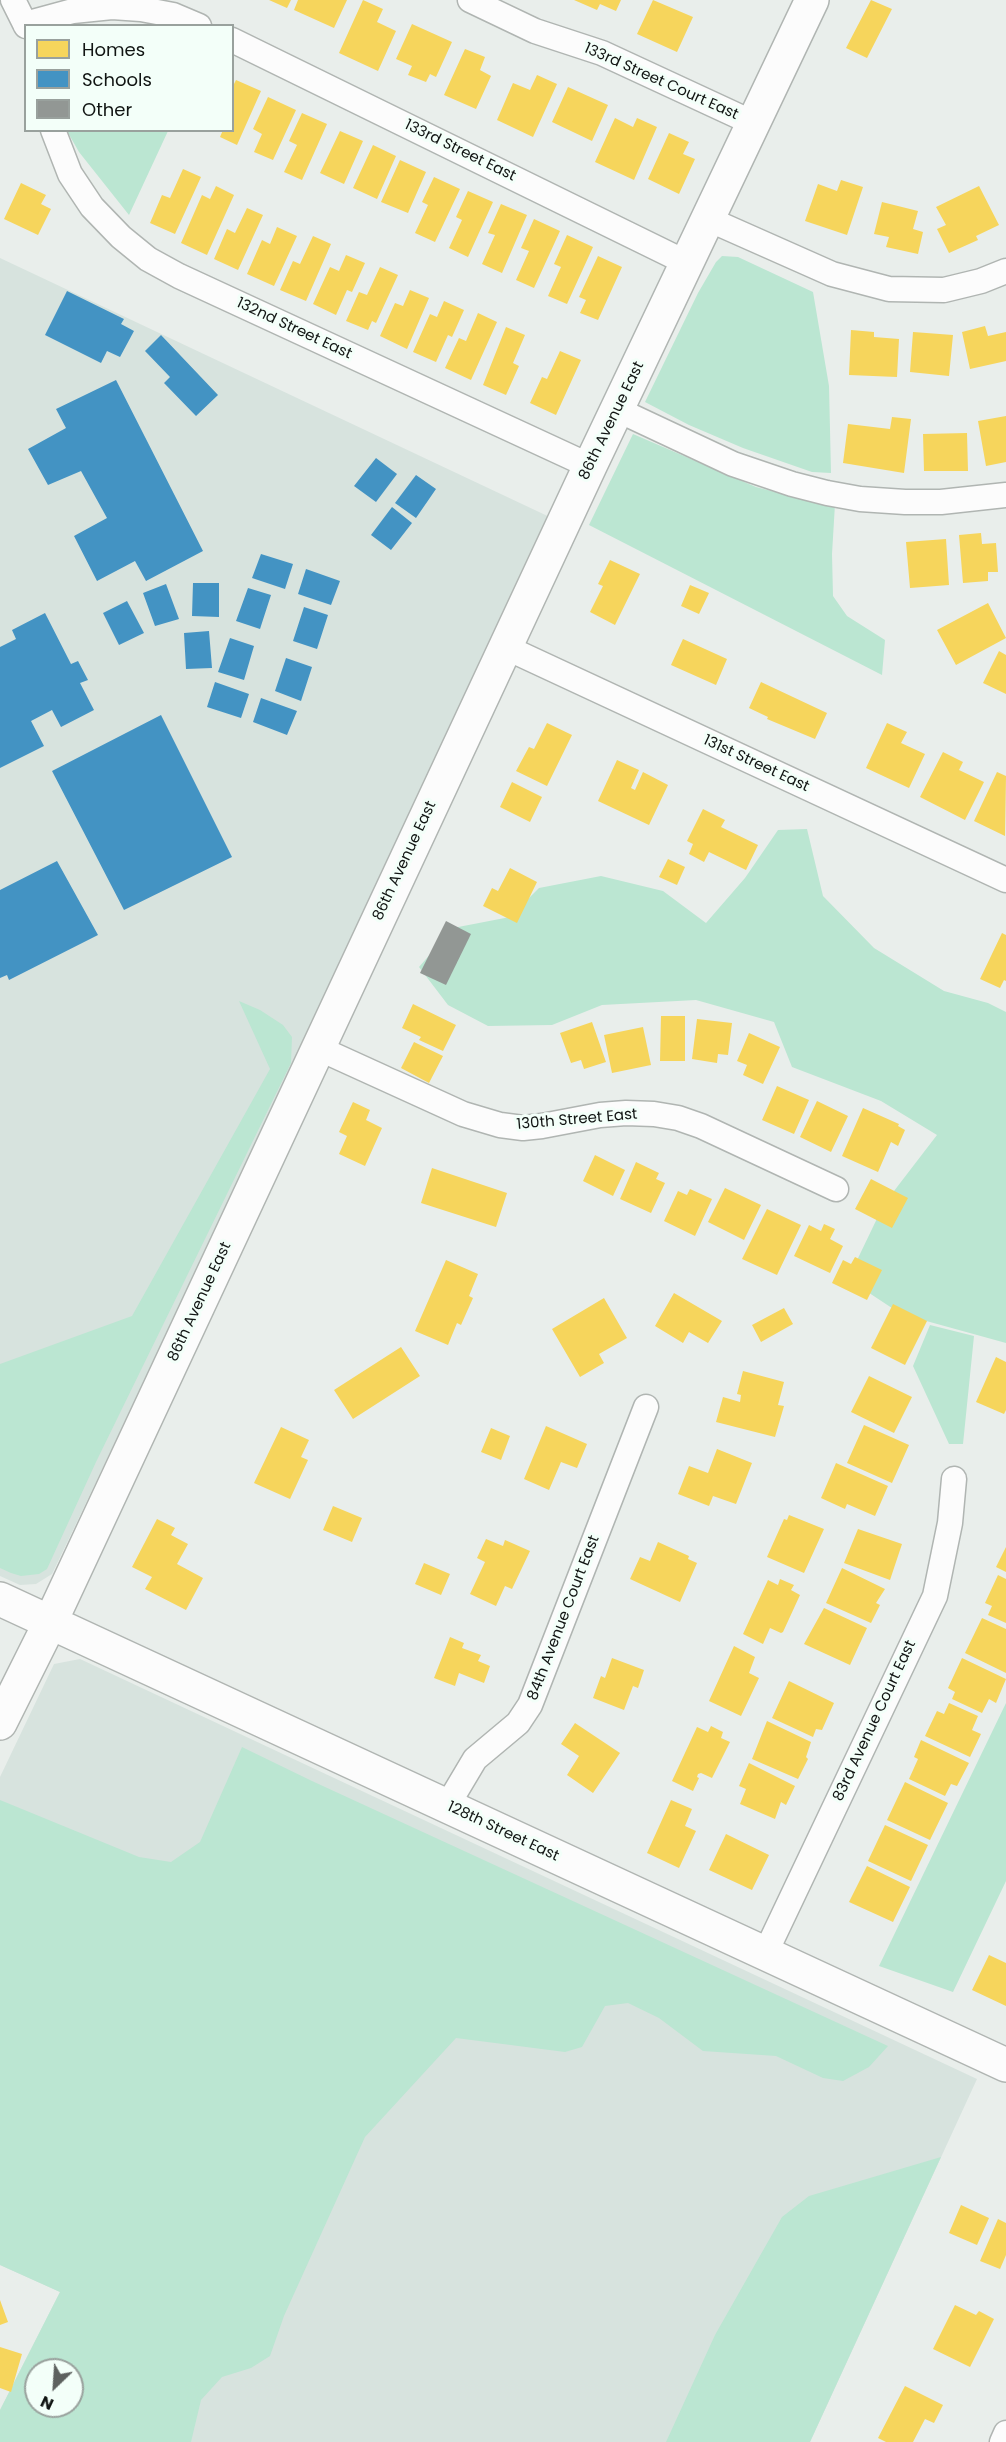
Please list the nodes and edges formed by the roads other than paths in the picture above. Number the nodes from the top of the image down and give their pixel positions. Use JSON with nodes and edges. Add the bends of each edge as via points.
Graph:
{"nodes":[{"id":1,"x":13,"y":0,"type":"edge"},
{"id":2,"x":470,"y":0,"type":"edge"},
{"id":3,"x":812,"y":0,"type":"edge"},
{"id":4,"x":25,"y":24,"type":"edge"},
{"id":5,"x":29,"y":24,"type":"edge"},
{"id":6,"x":195,"y":24,"type":"edge"},
{"id":7,"x":234,"y":41,"type":"edge"},
{"id":8,"x":753,"y":123,"type":"junction"},
{"id":9,"x":54,"y":132,"type":"edge"},
{"id":10,"x":708,"y":219,"type":"junction"},
{"id":11,"x":687,"y":263,"type":"junction"},
{"id":12,"x":1006,"y":271,"type":"edge"},
{"id":13,"x":618,"y":410,"type":"junction"},
{"id":14,"x":590,"y":466,"type":"junction"},
{"id":15,"x":1006,"y":495,"type":"edge"},
{"id":16,"x":505,"y":647,"type":"junction"},
{"id":17,"x":1006,"y":880,"type":"edge"},
{"id":18,"x":318,"y":1048,"type":"junction"},
{"id":19,"x":836,"y":1189,"type":"dead end"},
{"id":20,"x":646,"y":1407,"type":"dead end"},
{"id":21,"x":954,"y":1479,"type":"dead end"},
{"id":22,"x":0,"y":1599,"type":"edge"},
{"id":23,"x":50,"y":1623,"type":"junction"},
{"id":24,"x":0,"y":1723,"type":"edge"},
{"id":25,"x":447,"y":1806,"type":"junction"},
{"id":26,"x":765,"y":1954,"type":"junction"},
{"id":27,"x":1006,"y":2065,"type":"edge"},
{"id":28,"x":1006,"y":2433,"type":"edge"},
{"id":29,"x":1002,"y":2442,"type":"edge"}],
"edges":[{"from":1,"to":4,"type":"street"},
{"from":2,"to":8,"type":"street","name":"133rd Street Court East","via":[[535,31],[590,48]]},
{"from":3,"to":8,"type":"street","name":"86th Avenue East"},
{"from":5,"to":6,"type":"street","via":[[72,11],[112,7],[173,15]]},
{"from":7,"to":11,"type":"street","name":"133rd Street East"},
{"from":8,"to":10,"type":"street","name":"86th Avenue East"},
{"from":9,"to":14,"type":"street","name":"132nd Street East","via":[[70,174],[92,207],[148,259]]},
{"from":10,"to":11,"type":"street","name":"86th Avenue East"},
{"from":10,"to":12,"type":"street","via":[[832,274],[889,289],[944,290]]},
{"from":11,"to":13,"type":"street","name":"86th Avenue East"},
{"from":13,"to":14,"type":"street","name":"86th Avenue East"},
{"from":13,"to":15,"type":"street","via":[[733,464],[826,493],[914,502]]},
{"from":14,"to":16,"type":"street","name":"86th Avenue East"},
{"from":16,"to":17,"type":"street","name":"131st Street East"},
{"from":16,"to":18,"type":"street","name":"86th Avenue East"},
{"from":18,"to":19,"type":"street","name":"130th Street East","via":[[480,1120],[523,1128],[626,1113],[678,1118]]},
{"from":18,"to":23,"type":"street","name":"86th Avenue East"},
{"from":20,"to":25,"type":"street","name":"84th Avenue Court East","via":[[530,1705],[510,1730],[475,1759]]},
{"from":21,"to":26,"type":"street","name":"83rd Avenue Court East","via":[[950,1523],[934,1596]]},
{"from":22,"to":23,"type":"street","name":"128th Street East"},
{"from":23,"to":24,"type":"street","name":"86th Avenue East"},
{"from":23,"to":25,"type":"street","name":"128th Street East"},
{"from":25,"to":26,"type":"street","name":"128th Street East"},
{"from":26,"to":27,"type":"street","name":"128th Street East"},
{"from":28,"to":29,"type":"street"}]}
